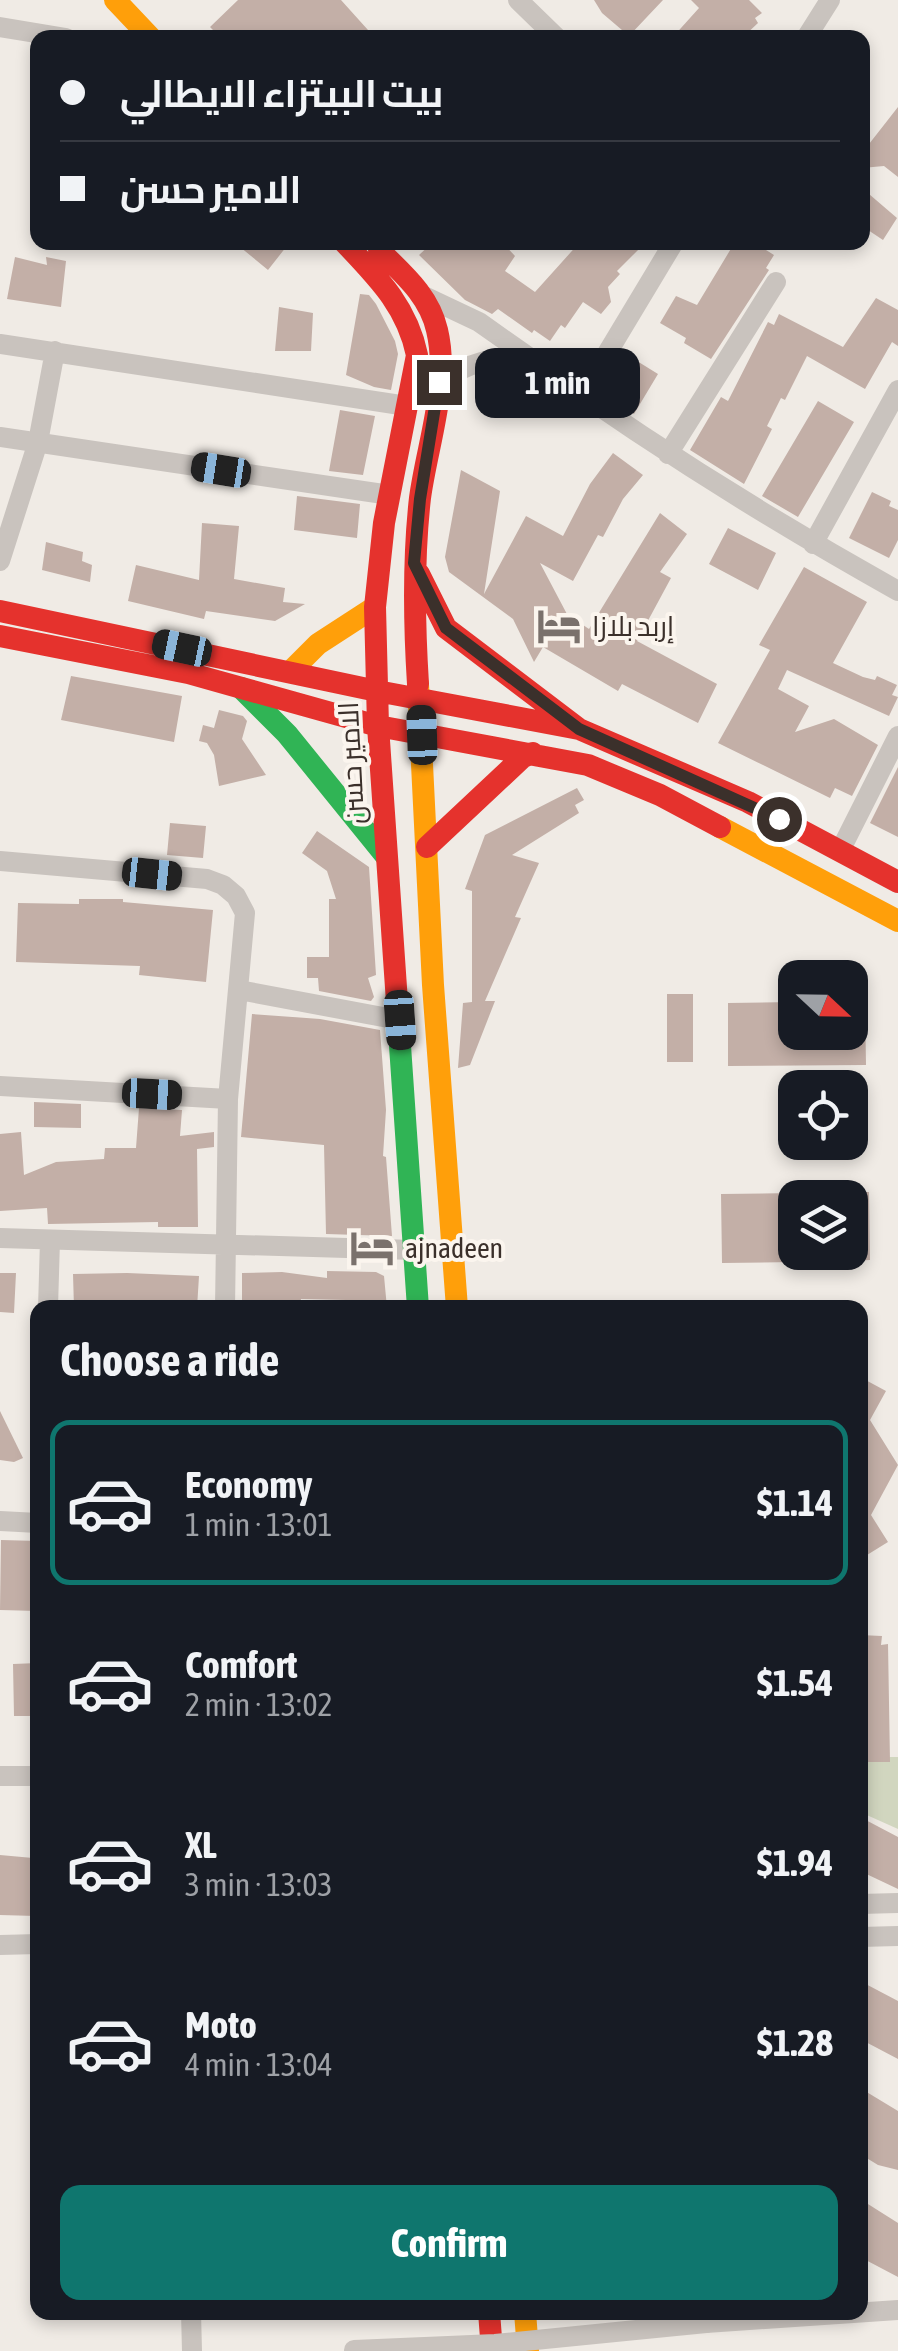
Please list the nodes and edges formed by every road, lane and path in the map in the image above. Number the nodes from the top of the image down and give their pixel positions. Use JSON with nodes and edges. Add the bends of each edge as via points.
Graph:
{"nodes":[{"id":1,"x":115,"y":0,"type":"edge"},
{"id":2,"x":137,"y":0,"type":"edge"},
{"id":3,"x":518,"y":0,"type":"edge"},
{"id":4,"x":830,"y":0,"type":"edge"},
{"id":5,"x":0,"y":27,"type":"edge"},
{"id":6,"x":144,"y":30,"type":"edge"},
{"id":7,"x":166,"y":30,"type":"edge"},
{"id":8,"x":549,"y":30,"type":"edge"},
{"id":9,"x":811,"y":30,"type":"edge"},
{"id":10,"x":30,"y":32,"type":"edge"},
{"id":11,"x":351,"y":250,"type":"edge"},
{"id":12,"x":380,"y":250,"type":"edge"},
{"id":13,"x":669,"y":250,"type":"edge"},
{"id":14,"x":776,"y":282,"type":"dead end"},
{"id":15,"x":424,"y":296,"type":"junction"},
{"id":16,"x":0,"y":344,"type":"edge"},
{"id":17,"x":55,"y":352,"type":"junction"},
{"id":18,"x":530,"y":358,"type":"junction"},
{"id":19,"x":439,"y":382,"type":"junction"},
{"id":20,"x":898,"y":390,"type":"edge"},
{"id":21,"x":582,"y":395,"type":"junction"},
{"id":22,"x":407,"y":406,"type":"junction"},
{"id":23,"x":0,"y":437,"type":"edge"},
{"id":24,"x":38,"y":442,"type":"junction"},
{"id":25,"x":668,"y":454,"type":"junction"},
{"id":26,"x":390,"y":495,"type":"junction"},
{"id":27,"x":813,"y":544,"type":"junction"},
{"id":28,"x":0,"y":561,"type":"edge"},
{"id":29,"x":414,"y":563,"type":"junction"},
{"id":30,"x":898,"y":591,"type":"edge"},
{"id":31,"x":375,"y":607,"type":"junction"},
{"id":32,"x":0,"y":611,"type":"edge"},
{"id":33,"x":0,"y":636,"type":"edge"},
{"id":34,"x":291,"y":670,"type":"junction"},
{"id":35,"x":241,"y":688,"type":"junction"},
{"id":36,"x":377,"y":691,"type":"junction"},
{"id":37,"x":420,"y":699,"type":"junction"},
{"id":38,"x":378,"y":726,"type":"junction"},
{"id":39,"x":579,"y":729,"type":"junction"},
{"id":40,"x":422,"y":735,"type":"junction"},
{"id":41,"x":898,"y":736,"type":"edge"},
{"id":42,"x":533,"y":753,"type":"junction"},
{"id":43,"x":427,"y":847,"type":"junction"},
{"id":44,"x":840,"y":852,"type":"junction"},
{"id":45,"x":386,"y":856,"type":"junction"},
{"id":46,"x":0,"y":861,"type":"edge"},
{"id":47,"x":898,"y":882,"type":"edge"},
{"id":48,"x":898,"y":921,"type":"edge"},
{"id":49,"x":239,"y":990,"type":"junction"},
{"id":50,"x":400,"y":1020,"type":"junction"},
{"id":51,"x":0,"y":1086,"type":"edge"},
{"id":52,"x":228,"y":1099,"type":"junction"},
{"id":53,"x":0,"y":1238,"type":"edge"},
{"id":54,"x":50,"y":1240,"type":"junction"},
{"id":55,"x":224,"y":1246,"type":"junction"},
{"id":56,"x":414,"y":1250,"type":"junction"},
{"id":57,"x":48,"y":1300,"type":"edge"},
{"id":58,"x":225,"y":1300,"type":"edge"},
{"id":59,"x":417,"y":1300,"type":"edge"},
{"id":60,"x":456,"y":1300,"type":"edge"},
{"id":61,"x":0,"y":1522,"type":"edge"},
{"id":62,"x":30,"y":1523,"type":"edge"},
{"id":63,"x":0,"y":1776,"type":"edge"},
{"id":64,"x":30,"y":1776,"type":"edge"},
{"id":65,"x":898,"y":1903,"type":"edge"},
{"id":66,"x":868,"y":1904,"type":"edge"},
{"id":67,"x":898,"y":1936,"type":"edge"},
{"id":68,"x":868,"y":1937,"type":"edge"},
{"id":69,"x":30,"y":1944,"type":"edge"},
{"id":70,"x":0,"y":1945,"type":"edge"},
{"id":71,"x":898,"y":2310,"type":"edge"},
{"id":72,"x":868,"y":2312,"type":"edge"},
{"id":73,"x":191,"y":2320,"type":"edge"},
{"id":74,"x":490,"y":2320,"type":"edge"},
{"id":75,"x":526,"y":2320,"type":"edge"},
{"id":76,"x":738,"y":2320,"type":"edge"},
{"id":77,"x":354,"y":2350,"type":"edge"},
{"id":78,"x":192,"y":2351,"type":"edge"},
{"id":79,"x":343,"y":2351,"type":"edge"},
{"id":80,"x":492,"y":2351,"type":"edge"},
{"id":81,"x":528,"y":2351,"type":"edge"}],
"edges":[{"from":1,"to":6,"type":"main road"},
{"from":2,"to":7,"type":"main road"},
{"from":3,"to":8,"type":"street"},
{"from":4,"to":9,"type":"street"},
{"from":5,"to":10,"type":"street"},
{"from":11,"to":22,"type":"main road","name":"الامير حسن","via":[[403,305],[414,333],[417,356]]},
{"from":12,"to":15,"type":"main road"},
{"from":13,"to":21,"type":"street"},
{"from":14,"to":25,"type":"street"},
{"from":15,"to":18,"type":"street","via":[[479,322]]},
{"from":15,"to":19,"type":"main road","via":[[439,340]]},
{"from":16,"to":17,"type":"street"},
{"from":17,"to":22,"type":"street"},
{"from":17,"to":24,"type":"street"},
{"from":18,"to":19,"type":"street","via":[[499,356]]},
{"from":18,"to":21,"type":"street"},
{"from":19,"to":29,"type":"main road"},
{"from":20,"to":27,"type":"street"},
{"from":21,"to":25,"type":"street"},
{"from":22,"to":26,"type":"main road","name":"الامير حسن"},
{"from":23,"to":24,"type":"street"},
{"from":24,"to":26,"type":"street"},
{"from":24,"to":28,"type":"street"},
{"from":25,"to":27,"type":"street"},
{"from":26,"to":31,"type":"main road","name":"الامير حسن"},
{"from":27,"to":30,"type":"street"},
{"from":29,"to":37,"type":"main road"},
{"from":29,"to":39,"type":"main road","via":[[446,628]]},
{"from":31,"to":34,"type":"main road"},
{"from":31,"to":36,"type":"main road","name":"الامير حسن"},
{"from":32,"to":34,"type":"main road"},
{"from":33,"to":35,"type":"main road"},
{"from":34,"to":36,"type":"main road"},
{"from":35,"to":38,"type":"main road"},
{"from":35,"to":45,"type":"main road"},
{"from":36,"to":37,"type":"main road"},
{"from":36,"to":38,"type":"main road","name":"الامير حسن"},
{"from":37,"to":39,"type":"main road"},
{"from":37,"to":40,"type":"main road"},
{"from":38,"to":40,"type":"main road"},
{"from":38,"to":45,"type":"main road","name":"الامير حسن"},
{"from":39,"to":44,"type":"main road","via":[[748,802]]},
{"from":40,"to":42,"type":"main road"},
{"from":40,"to":43,"type":"main road"},
{"from":41,"to":44,"type":"street"},
{"from":42,"to":43,"type":"main road"},
{"from":42,"to":48,"type":"main road","via":[[588,765],[660,795]]},
{"from":43,"to":60,"type":"main road"},
{"from":44,"to":47,"type":"main road"},
{"from":45,"to":50,"type":"main road","name":"الامير حسن"},
{"from":46,"to":49,"type":"street","via":[[223,885],[244,912]]},
{"from":49,"to":50,"type":"street"},
{"from":49,"to":52,"type":"street"},
{"from":50,"to":56,"type":"main road","name":"الامير حسن"},
{"from":51,"to":52,"type":"street"},
{"from":52,"to":55,"type":"street"},
{"from":53,"to":54,"type":"street"},
{"from":54,"to":55,"type":"street"},
{"from":54,"to":57,"type":"street"},
{"from":55,"to":56,"type":"street"},
{"from":55,"to":58,"type":"street"},
{"from":56,"to":59,"type":"main road","name":"الامير حسن"},
{"from":61,"to":62,"type":"street"},
{"from":63,"to":64,"type":"street"},
{"from":65,"to":66,"type":"street"},
{"from":67,"to":68,"type":"street"},
{"from":69,"to":70,"type":"street"},
{"from":71,"to":72,"type":"street","bridge":true},
{"from":73,"to":78,"type":"street"},
{"from":74,"to":80,"type":"main road"},
{"from":75,"to":81,"type":"main road"},
{"from":76,"to":77,"type":"street","bridge":true,"via":[[548,2340]]},
{"from":77,"to":79,"type":"street"}]}
